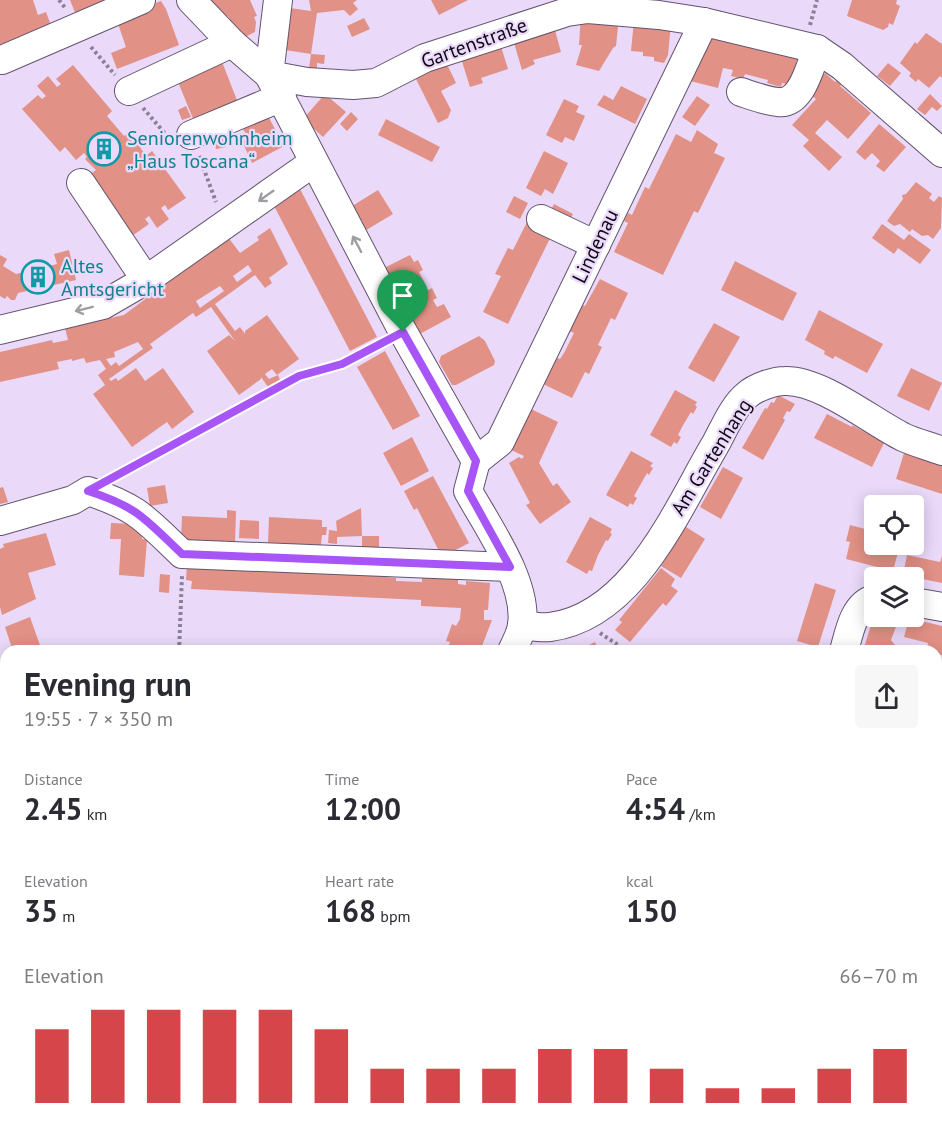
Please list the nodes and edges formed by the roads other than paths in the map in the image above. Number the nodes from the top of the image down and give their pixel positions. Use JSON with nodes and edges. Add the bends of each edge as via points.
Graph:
{"nodes":[{"id":1,"x":141,"y":0,"type":"edge"},
{"id":2,"x":190,"y":0,"type":"edge"},
{"id":3,"x":278,"y":0,"type":"edge"},
{"id":4,"x":704,"y":22,"type":"junction"},
{"id":5,"x":232,"y":44,"type":"junction"},
{"id":6,"x":817,"y":49,"type":"junction"},
{"id":7,"x":2,"y":60,"type":"dead end"},
{"id":8,"x":275,"y":86,"type":"junction"},
{"id":9,"x":129,"y":91,"type":"road end"},
{"id":10,"x":741,"y":92,"type":"dead end"},
{"id":11,"x":186,"y":142,"type":"road end"},
{"id":12,"x":942,"y":153,"type":"edge"},
{"id":13,"x":314,"y":162,"type":"junction"},
{"id":14,"x":81,"y":183,"type":"dead end"},
{"id":15,"x":541,"y":219,"type":"dead end"},
{"id":16,"x":596,"y":246,"type":"junction"},
{"id":17,"x":146,"y":280,"type":"junction"},
{"id":18,"x":0,"y":330,"type":"edge"},
{"id":19,"x":942,"y":451,"type":"edge"},
{"id":20,"x":476,"y":461,"type":"junction"},
{"id":21,"x":0,"y":521,"type":"edge"},
{"id":22,"x":510,"y":567,"type":"junction"},
{"id":23,"x":924,"y":604,"type":"edge"},
{"id":24,"x":864,"y":606,"type":"edge"},
{"id":25,"x":942,"y":607,"type":"edge"},
{"id":26,"x":522,"y":625,"type":"junction"},
{"id":27,"x":514,"y":645,"type":"edge"},
{"id":28,"x":846,"y":645,"type":"edge"}],
"edges":[{"from":1,"to":7,"type":"street"},
{"from":2,"to":5,"type":"street","name":"Gartenstraße"},
{"from":3,"to":8,"type":"street"},
{"from":4,"to":6,"type":"street","name":"Gartenstraße"},
{"from":4,"to":8,"type":"street","name":"Gartenstraße","via":[[588,9],[567,12],[425,58],[376,83],[307,82]]},
{"from":4,"to":16,"type":"street","name":"Lindenau"},
{"from":5,"to":8,"type":"street","name":"Gartenstraße"},
{"from":5,"to":9,"type":"street"},
{"from":6,"to":10,"type":"street","via":[[795,97],[778,102]]},
{"from":6,"to":12,"type":"street","name":"Gartenstraße"},
{"from":8,"to":11,"type":"street"},
{"from":8,"to":13,"type":"street"},
{"from":13,"to":17,"type":"street","one_way":true},
{"from":20,"to":13,"type":"street","one_way":true},
{"from":14,"to":17,"type":"street"},
{"from":15,"to":16,"type":"street"},
{"from":16,"to":20,"type":"street","name":"Lindenau","via":[[500,442]]},
{"from":17,"to":18,"type":"street","one_way":true,"via":[[103,305]]},
{"from":19,"to":26,"type":"street","name":"Am Gartenhang","via":[[905,438],[802,383],[783,381],[765,386],[746,395],[730,418],[635,578],[579,619],[549,627]]},
{"from":20,"to":22,"type":"street","via":[[468,491]]},
{"from":21,"to":22,"type":"street","via":[[73,500],[88,491],[119,501],[142,515],[182,554]]},
{"from":22,"to":26,"type":"street","via":[[520,593]]},
{"from":23,"to":25,"type":"street"},
{"from":24,"to":28,"type":"street","via":[[857,613]]},
{"from":26,"to":27,"type":"street"}]}
